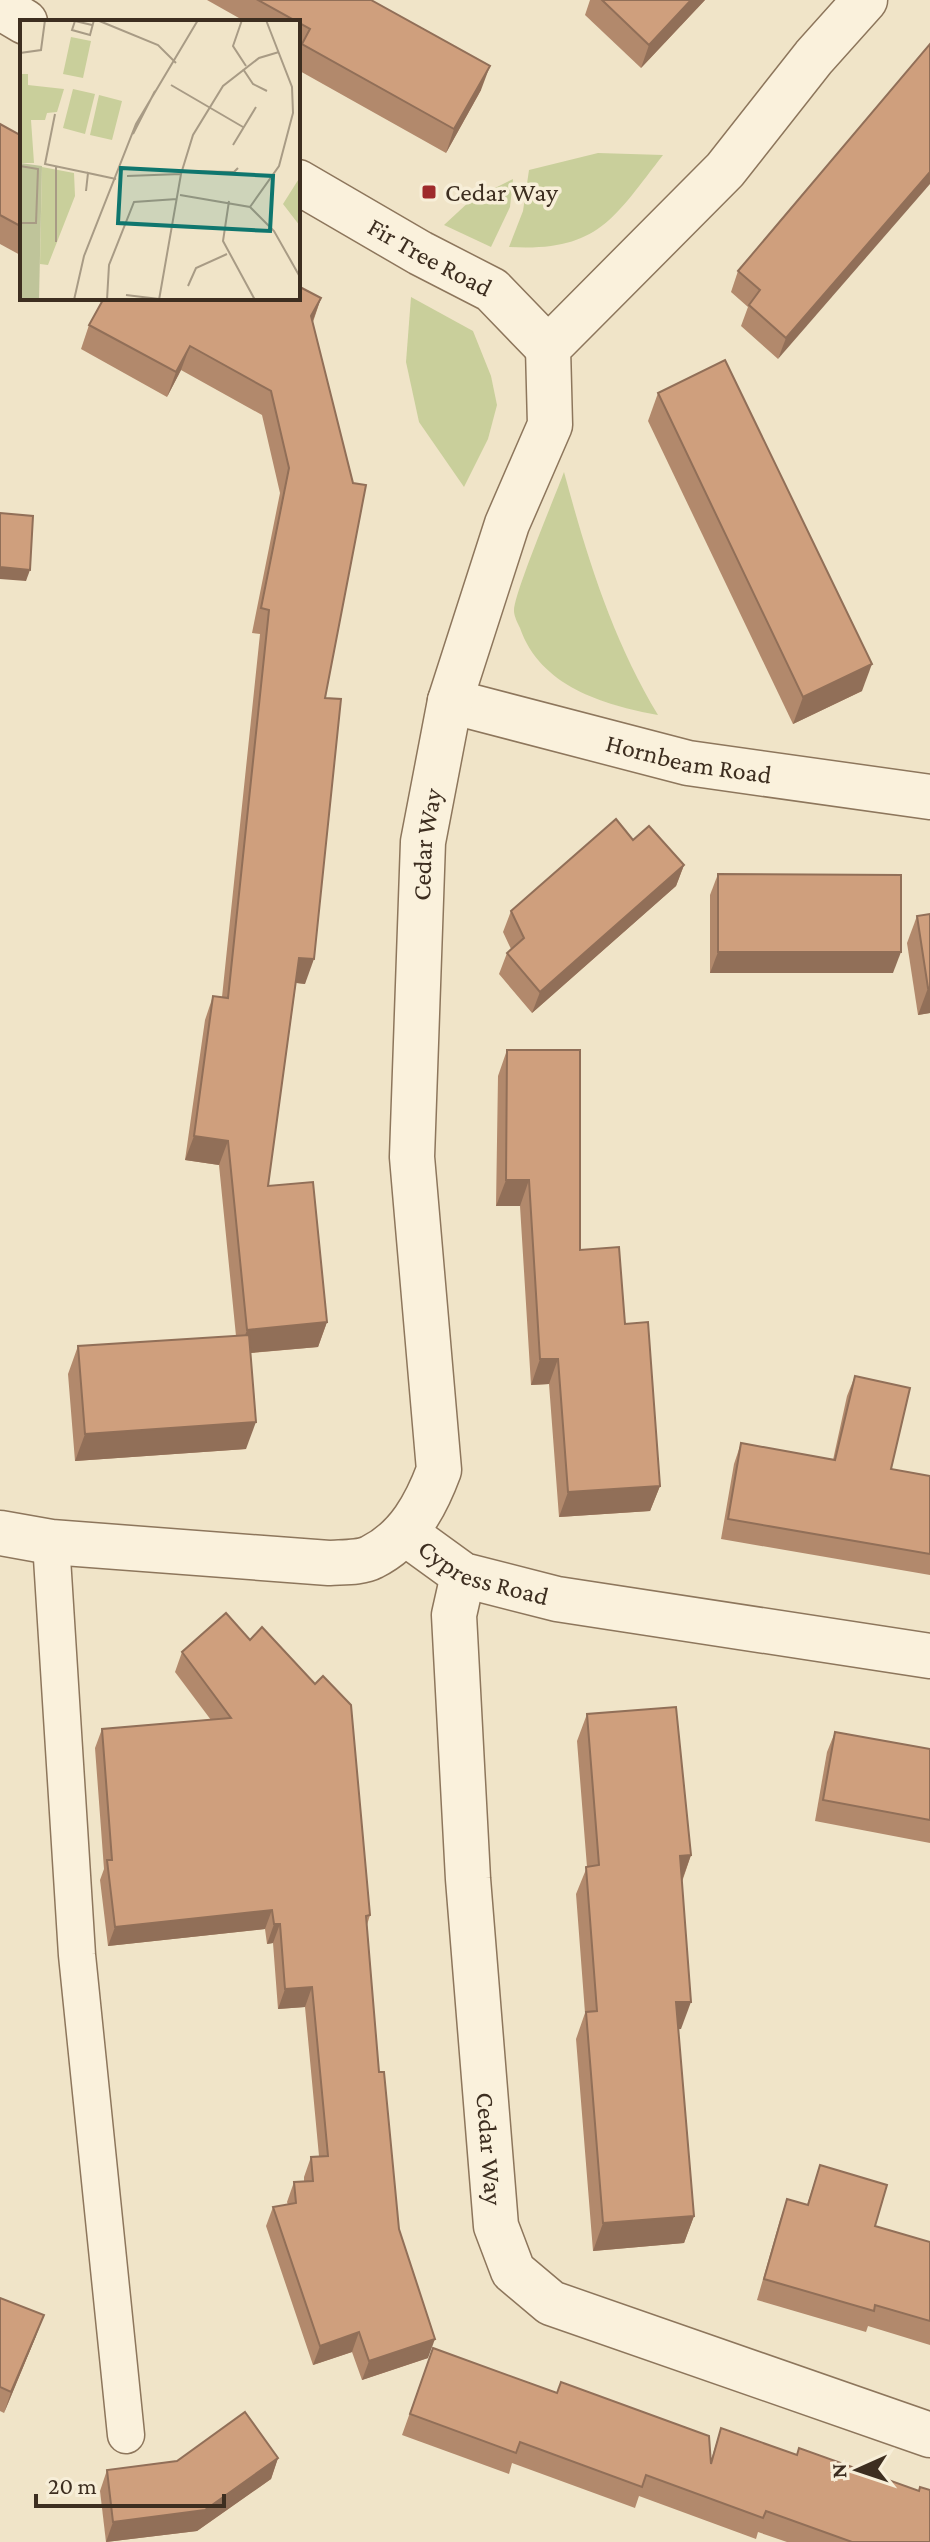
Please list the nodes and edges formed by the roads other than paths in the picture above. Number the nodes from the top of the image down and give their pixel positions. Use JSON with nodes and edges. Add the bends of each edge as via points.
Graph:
{"nodes":[{"id":1,"x":865,"y":0,"type":"edge"},
{"id":2,"x":0,"y":7,"type":"edge"},
{"id":3,"x":22,"y":20,"type":"edge"},
{"id":4,"x":300,"y":183,"type":"edge"},
{"id":5,"x":548,"y":348,"type":"junction"},
{"id":6,"x":450,"y":701,"type":"junction"},
{"id":7,"x":930,"y":797,"type":"edge"},
{"id":8,"x":0,"y":1533,"type":"edge"},
{"id":9,"x":405,"y":1533,"type":"junction"},
{"id":10,"x":51,"y":1542,"type":"junction"},
{"id":11,"x":463,"y":1575,"type":"junction"},
{"id":12,"x":930,"y":1656,"type":"edge"},
{"id":13,"x":126,"y":2435,"type":"dead end"},
{"id":14,"x":930,"y":2435,"type":"edge"}],
"edges":[{"from":1,"to":5,"type":"street","via":[[725,170]]},
{"from":2,"to":3,"type":"street"},
{"from":4,"to":5,"type":"street","name":"Fir Tree Road","via":[[492,290]]},
{"from":5,"to":6,"type":"street","name":"Cedar Way","via":[[550,425],[507,524]]},
{"from":6,"to":7,"type":"street","name":"Hornbeam Road","via":[[688,763]]},
{"from":6,"to":9,"type":"street","name":"Cedar Way","via":[[423,842],[412,1157],[439,1470],[427,1502]]},
{"from":8,"to":10,"type":"street","name":"Cypress Road"},
{"from":9,"to":10,"type":"street","name":"Cypress Road","via":[[371,1559],[329,1563]]},
{"from":9,"to":11,"type":"street","name":"Cypress Road"},
{"from":10,"to":13,"type":"lane","via":[[77,1955]]},
{"from":11,"to":12,"type":"street","name":"Cypress Road","via":[[557,1599]]},
{"from":11,"to":14,"type":"street","name":"Cedar Way","via":[[454,1615],[468,1879],[496,2226],[513,2271],[551,2303]]}]}
